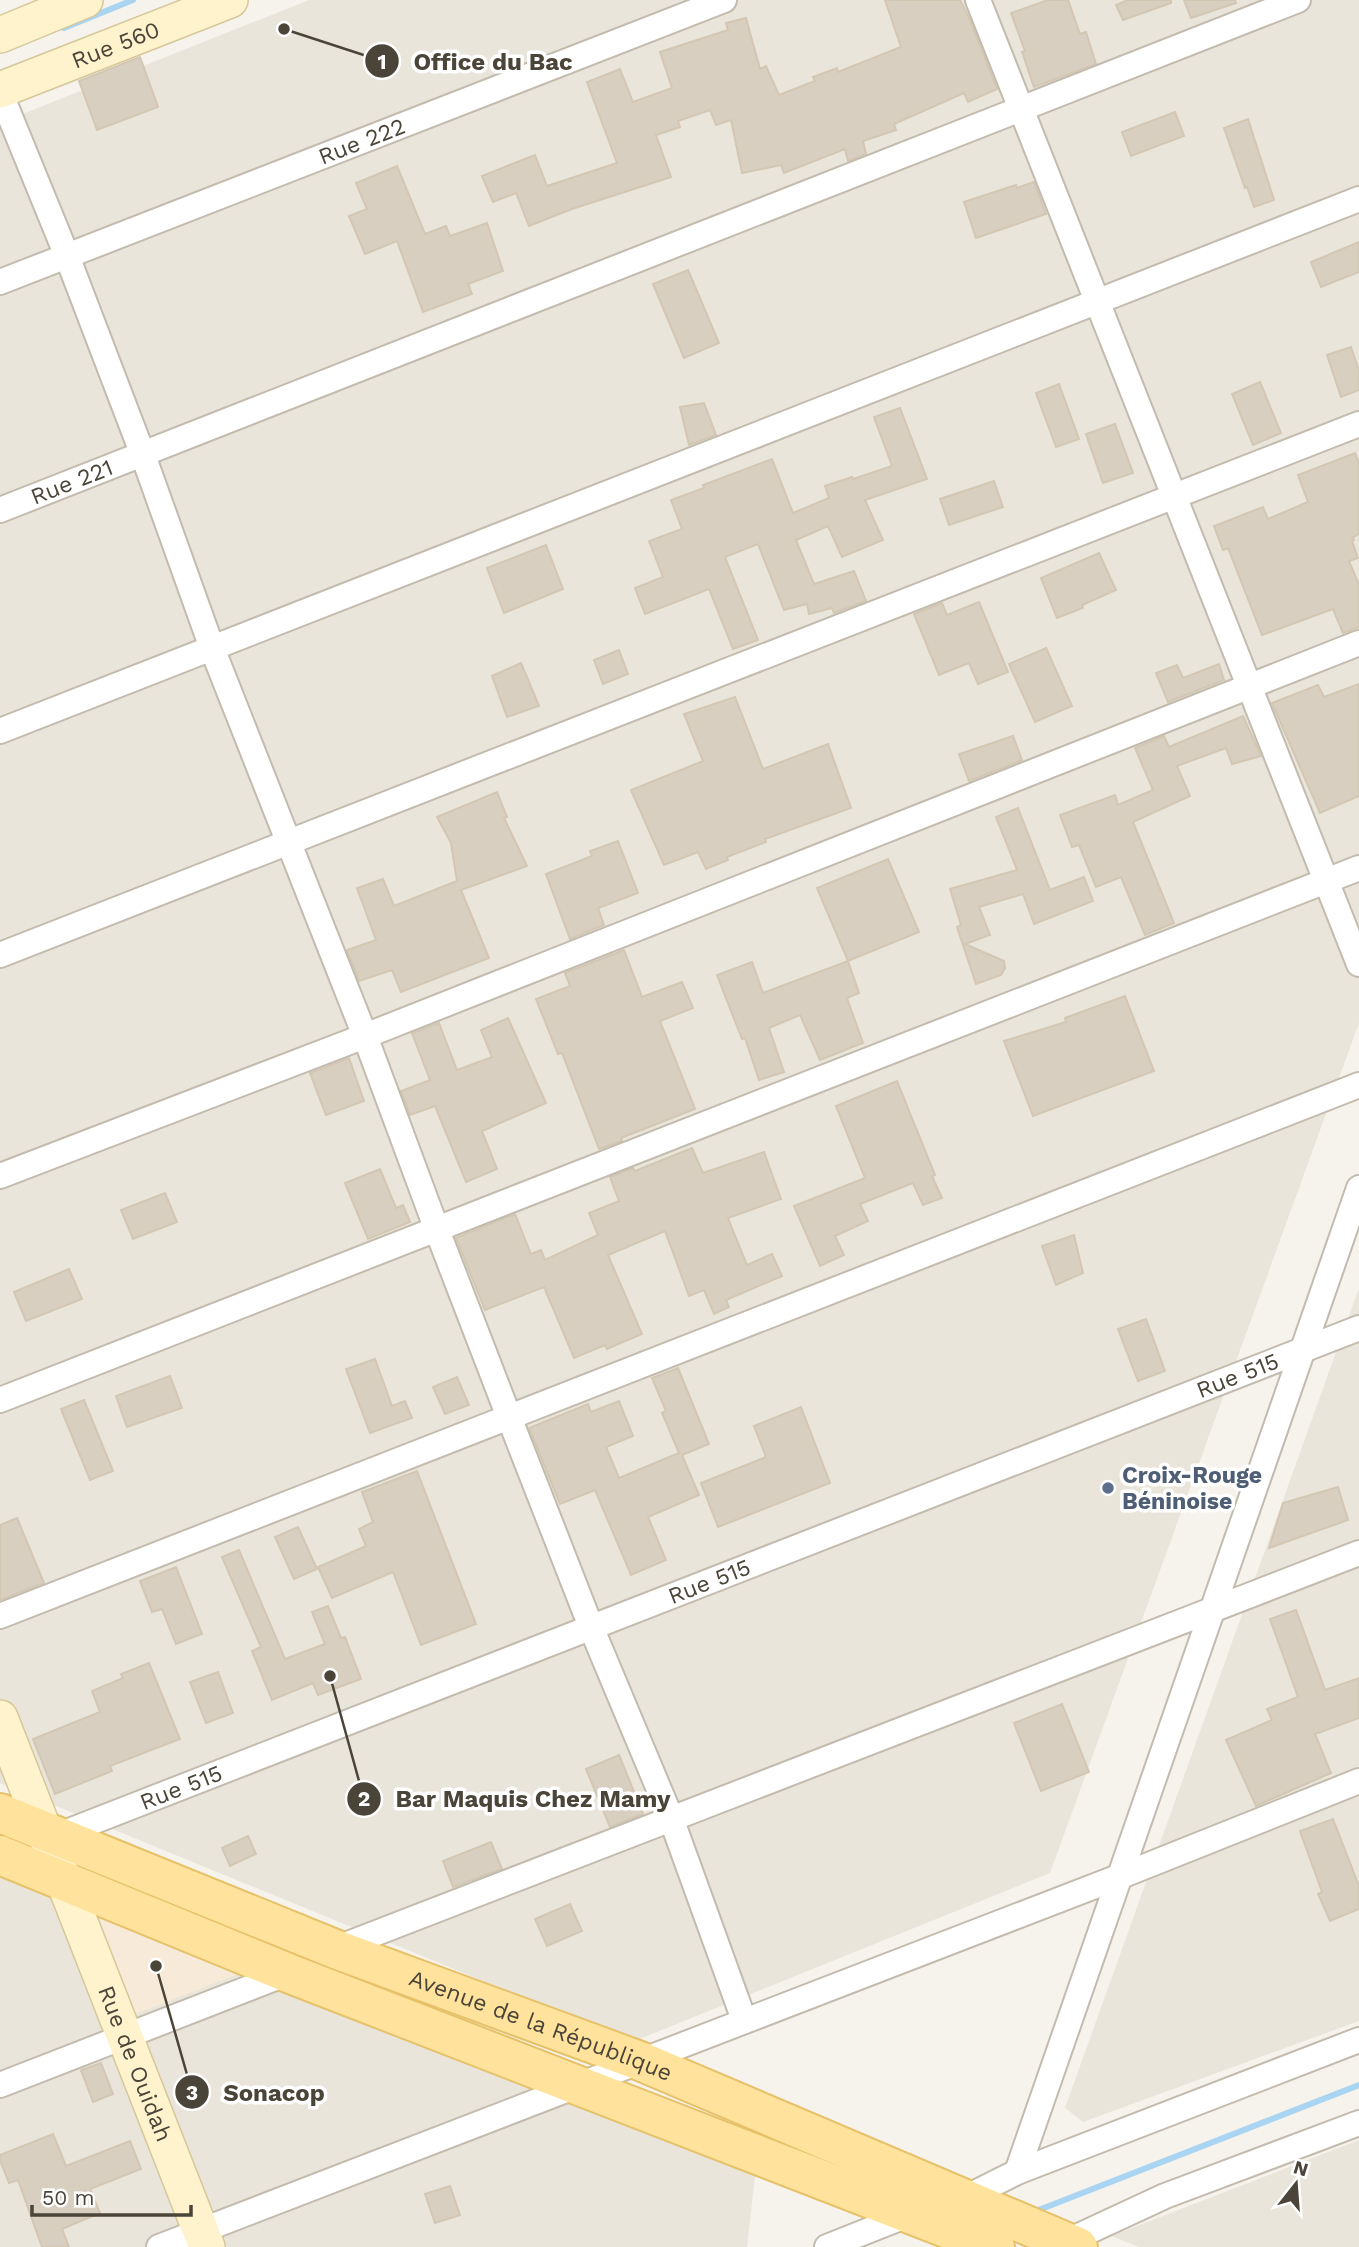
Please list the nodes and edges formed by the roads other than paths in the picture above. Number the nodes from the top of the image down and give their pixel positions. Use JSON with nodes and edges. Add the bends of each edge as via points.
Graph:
{"nodes":[{"id":1,"x":85,"y":0,"type":"edge"},
{"id":2,"x":230,"y":0,"type":"edge"},
{"id":3,"x":724,"y":0,"type":"edge"},
{"id":4,"x":978,"y":0,"type":"edge"},
{"id":5,"x":1298,"y":0,"type":"edge"},
{"id":6,"x":0,"y":35,"type":"edge"},
{"id":7,"x":0,"y":91,"type":"edge"},
{"id":8,"x":1022,"y":110,"type":"junction"},
{"id":9,"x":1359,"y":199,"type":"edge"},
{"id":10,"x":67,"y":256,"type":"junction"},
{"id":11,"x":0,"y":282,"type":"edge"},
{"id":12,"x":1098,"y":303,"type":"junction"},
{"id":13,"x":1359,"y":424,"type":"edge"},
{"id":14,"x":143,"y":455,"type":"junction"},
{"id":15,"x":1175,"y":497,"type":"junction"},
{"id":16,"x":0,"y":510,"type":"edge"},
{"id":17,"x":1359,"y":643,"type":"edge"},
{"id":18,"x":212,"y":648,"type":"junction"},
{"id":19,"x":1250,"y":688,"type":"junction"},
{"id":20,"x":0,"y":732,"type":"edge"},
{"id":21,"x":290,"y":842,"type":"junction"},
{"id":22,"x":1359,"y":868,"type":"edge"},
{"id":23,"x":1327,"y":881,"type":"junction"},
{"id":24,"x":0,"y":956,"type":"edge"},
{"id":25,"x":1359,"y":964,"type":"edge"},
{"id":26,"x":365,"y":1035,"type":"junction"},
{"id":27,"x":1359,"y":1085,"type":"edge"},
{"id":28,"x":0,"y":1176,"type":"edge"},
{"id":29,"x":1359,"y":1188,"type":"edge"},
{"id":30,"x":437,"y":1230,"type":"junction"},
{"id":31,"x":1359,"y":1328,"type":"edge"},
{"id":32,"x":1302,"y":1351,"type":"junction"},
{"id":33,"x":0,"y":1401,"type":"edge"},
{"id":34,"x":509,"y":1417,"type":"junction"},
{"id":35,"x":1359,"y":1553,"type":"edge"},
{"id":36,"x":1212,"y":1612,"type":"junction"},
{"id":37,"x":0,"y":1616,"type":"edge"},
{"id":38,"x":591,"y":1627,"type":"junction"},
{"id":39,"x":0,"y":1718,"type":"edge"},
{"id":40,"x":1359,"y":1781,"type":"edge"},
{"id":41,"x":0,"y":1813,"type":"edge"},
{"id":42,"x":671,"y":1818,"type":"junction"},
{"id":43,"x":51,"y":1832,"type":"junction"},
{"id":44,"x":0,"y":1855,"type":"edge"},
{"id":45,"x":1121,"y":1876,"type":"junction"},
{"id":46,"x":63,"y":1882,"type":"junction"},
{"id":47,"x":335,"y":1949,"type":"junction"},
{"id":48,"x":288,"y":1973,"type":"junction"},
{"id":49,"x":744,"y":2020,"type":"junction"},
{"id":50,"x":124,"y":2037,"type":"junction"},
{"id":51,"x":1359,"y":2040,"type":"edge"},
{"id":52,"x":640,"y":2060,"type":"junction"},
{"id":53,"x":0,"y":2085,"type":"edge"},
{"id":54,"x":575,"y":2086,"type":"junction"},
{"id":55,"x":1359,"y":2123,"type":"edge"},
{"id":56,"x":1017,"y":2172,"type":"junction"},
{"id":57,"x":965,"y":2198,"type":"junction"},
{"id":58,"x":909,"y":2214,"type":"junction"},
{"id":59,"x":204,"y":2239,"type":"edge"},
{"id":60,"x":1072,"y":2244,"type":"edge"},
{"id":61,"x":159,"y":2247,"type":"edge"},
{"id":62,"x":827,"y":2247,"type":"edge"},
{"id":63,"x":995,"y":2247,"type":"edge"}],
"edges":[{"from":1,"to":6,"type":"main road"},
{"from":2,"to":7,"type":"main road","name":"Rue 560"},
{"from":3,"to":10,"type":"street","name":"Rue 222"},
{"from":4,"to":8,"type":"street"},
{"from":5,"to":8,"type":"street","name":"Rue 221"},
{"from":7,"to":10,"type":"street"},
{"from":8,"to":12,"type":"street"},
{"from":8,"to":14,"type":"street","name":"Rue 221"},
{"from":9,"to":12,"type":"street"},
{"from":10,"to":11,"type":"street","name":"Rue 222"},
{"from":10,"to":14,"type":"street"},
{"from":12,"to":15,"type":"street"},
{"from":12,"to":18,"type":"street"},
{"from":13,"to":15,"type":"street"},
{"from":14,"to":16,"type":"street","name":"Rue 221"},
{"from":14,"to":18,"type":"street"},
{"from":15,"to":19,"type":"street"},
{"from":15,"to":21,"type":"street"},
{"from":17,"to":19,"type":"street"},
{"from":18,"to":20,"type":"street"},
{"from":18,"to":21,"type":"street"},
{"from":19,"to":23,"type":"street"},
{"from":19,"to":26,"type":"street"},
{"from":21,"to":24,"type":"street"},
{"from":21,"to":26,"type":"street"},
{"from":22,"to":23,"type":"street"},
{"from":23,"to":25,"type":"street"},
{"from":23,"to":30,"type":"street"},
{"from":26,"to":28,"type":"street"},
{"from":26,"to":30,"type":"street"},
{"from":27,"to":34,"type":"street"},
{"from":29,"to":32,"type":"street"},
{"from":30,"to":33,"type":"street"},
{"from":30,"to":34,"type":"street"},
{"from":31,"to":32,"type":"street","name":"Rue 515"},
{"from":32,"to":36,"type":"street"},
{"from":32,"to":38,"type":"street","name":"Rue 515"},
{"from":34,"to":37,"type":"street"},
{"from":34,"to":38,"type":"street"},
{"from":35,"to":36,"type":"street"},
{"from":36,"to":42,"type":"street"},
{"from":36,"to":45,"type":"street"},
{"from":38,"to":42,"type":"street"},
{"from":38,"to":43,"type":"street","name":"Rue 515"},
{"from":39,"to":43,"type":"main road","name":"Rue de Ouidah"},
{"from":40,"to":45,"type":"street"},
{"from":41,"to":43,"type":"main road","name":"Avenue de la République"},
{"from":42,"to":47,"type":"street"},
{"from":42,"to":49,"type":"street"},
{"from":43,"to":46,"type":"main road","name":"Rue de Ouidah"},
{"from":43,"to":47,"type":"main road","name":"Avenue de la République"},
{"from":44,"to":46,"type":"main road","name":"Avenue de la République"},
{"from":45,"to":49,"type":"street"},
{"from":45,"to":56,"type":"street"},
{"from":46,"to":48,"type":"main road","name":"Avenue de la République"},
{"from":46,"to":50,"type":"main road","name":"Rue de Ouidah"},
{"from":47,"to":52,"type":"main road","name":"Avenue de la République"},
{"from":48,"to":50,"type":"street"},
{"from":48,"to":54,"type":"main road","name":"Avenue de la République"},
{"from":49,"to":52,"type":"street"},
{"from":50,"to":53,"type":"street"},
{"from":50,"to":59,"type":"main road","name":"Rue de Ouidah"},
{"from":51,"to":56,"type":"street"},
{"from":52,"to":54,"type":"street"},
{"from":52,"to":57,"type":"main road","name":"Avenue de la République"},
{"from":54,"to":58,"type":"main road","name":"Avenue de la République"},
{"from":54,"to":59,"type":"street"},
{"from":55,"to":60,"type":"street","via":[[1164,2196]]},
{"from":56,"to":57,"type":"street"},
{"from":57,"to":60,"type":"main road","name":"Avenue de la République"},
{"from":58,"to":62,"type":"street"},
{"from":58,"to":63,"type":"main road","name":"Avenue de la République"},
{"from":59,"to":61,"type":"street"}]}
